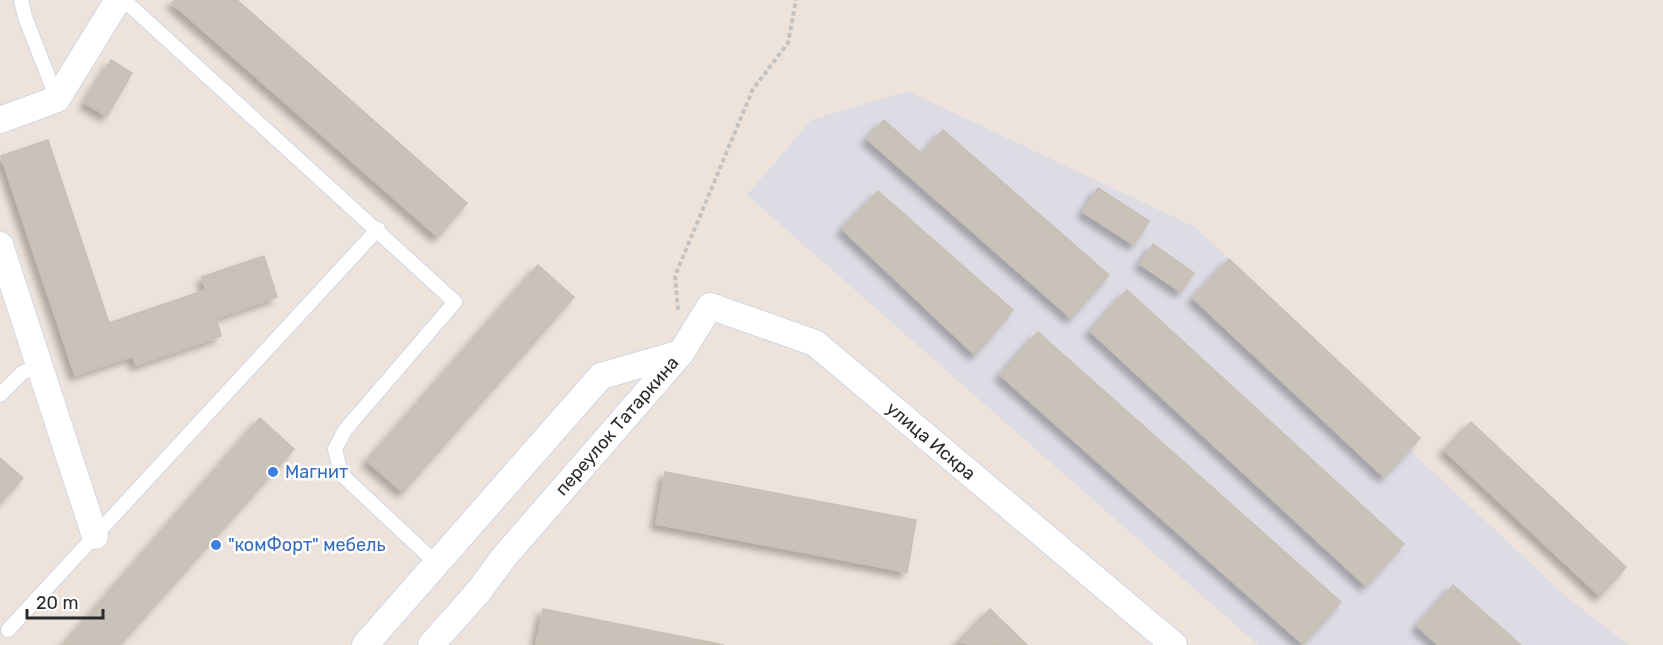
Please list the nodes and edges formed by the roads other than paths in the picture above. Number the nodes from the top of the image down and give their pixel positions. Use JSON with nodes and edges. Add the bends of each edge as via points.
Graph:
{"nodes":[{"id":1,"x":21,"y":0,"type":"edge"},
{"id":2,"x":118,"y":0,"type":"edge"},
{"id":3,"x":124,"y":0,"type":"edge"},
{"id":4,"x":57,"y":99,"type":"junction"},
{"id":5,"x":0,"y":120,"type":"edge"},
{"id":6,"x":378,"y":229,"type":"junction"},
{"id":7,"x":0,"y":245,"type":"edge"},
{"id":8,"x":681,"y":353,"type":"junction"},
{"id":9,"x":39,"y":365,"type":"junction"},
{"id":10,"x":0,"y":395,"type":"edge"},
{"id":11,"x":95,"y":536,"type":"junction"},
{"id":12,"x":437,"y":564,"type":"junction"},
{"id":13,"x":8,"y":630,"type":"dead end"},
{"id":14,"x":365,"y":645,"type":"edge"},
{"id":15,"x":431,"y":645,"type":"edge"},
{"id":16,"x":1174,"y":645,"type":"edge"}],
"edges":[{"from":1,"to":4,"type":"lane"},
{"from":2,"to":4,"type":"street"},
{"from":3,"to":6,"type":"lane"},
{"from":4,"to":5,"type":"street"},
{"from":6,"to":11,"type":"lane"},
{"from":6,"to":12,"type":"lane","via":[[455,302],[345,430],[335,449],[341,474]]},
{"from":7,"to":9,"type":"street"},
{"from":8,"to":12,"type":"street","name":"переулок Татаркина","via":[[601,376]]},
{"from":8,"to":15,"type":"street","name":"переулок Татаркина"},
{"from":8,"to":16,"type":"street","name":"улица Искра","via":[[710,306],[815,343]]},
{"from":9,"to":10,"type":"lane","via":[[22,373]]},
{"from":9,"to":11,"type":"street"},
{"from":11,"to":13,"type":"lane"},
{"from":12,"to":14,"type":"street","name":"переулок Татаркина"}]}
